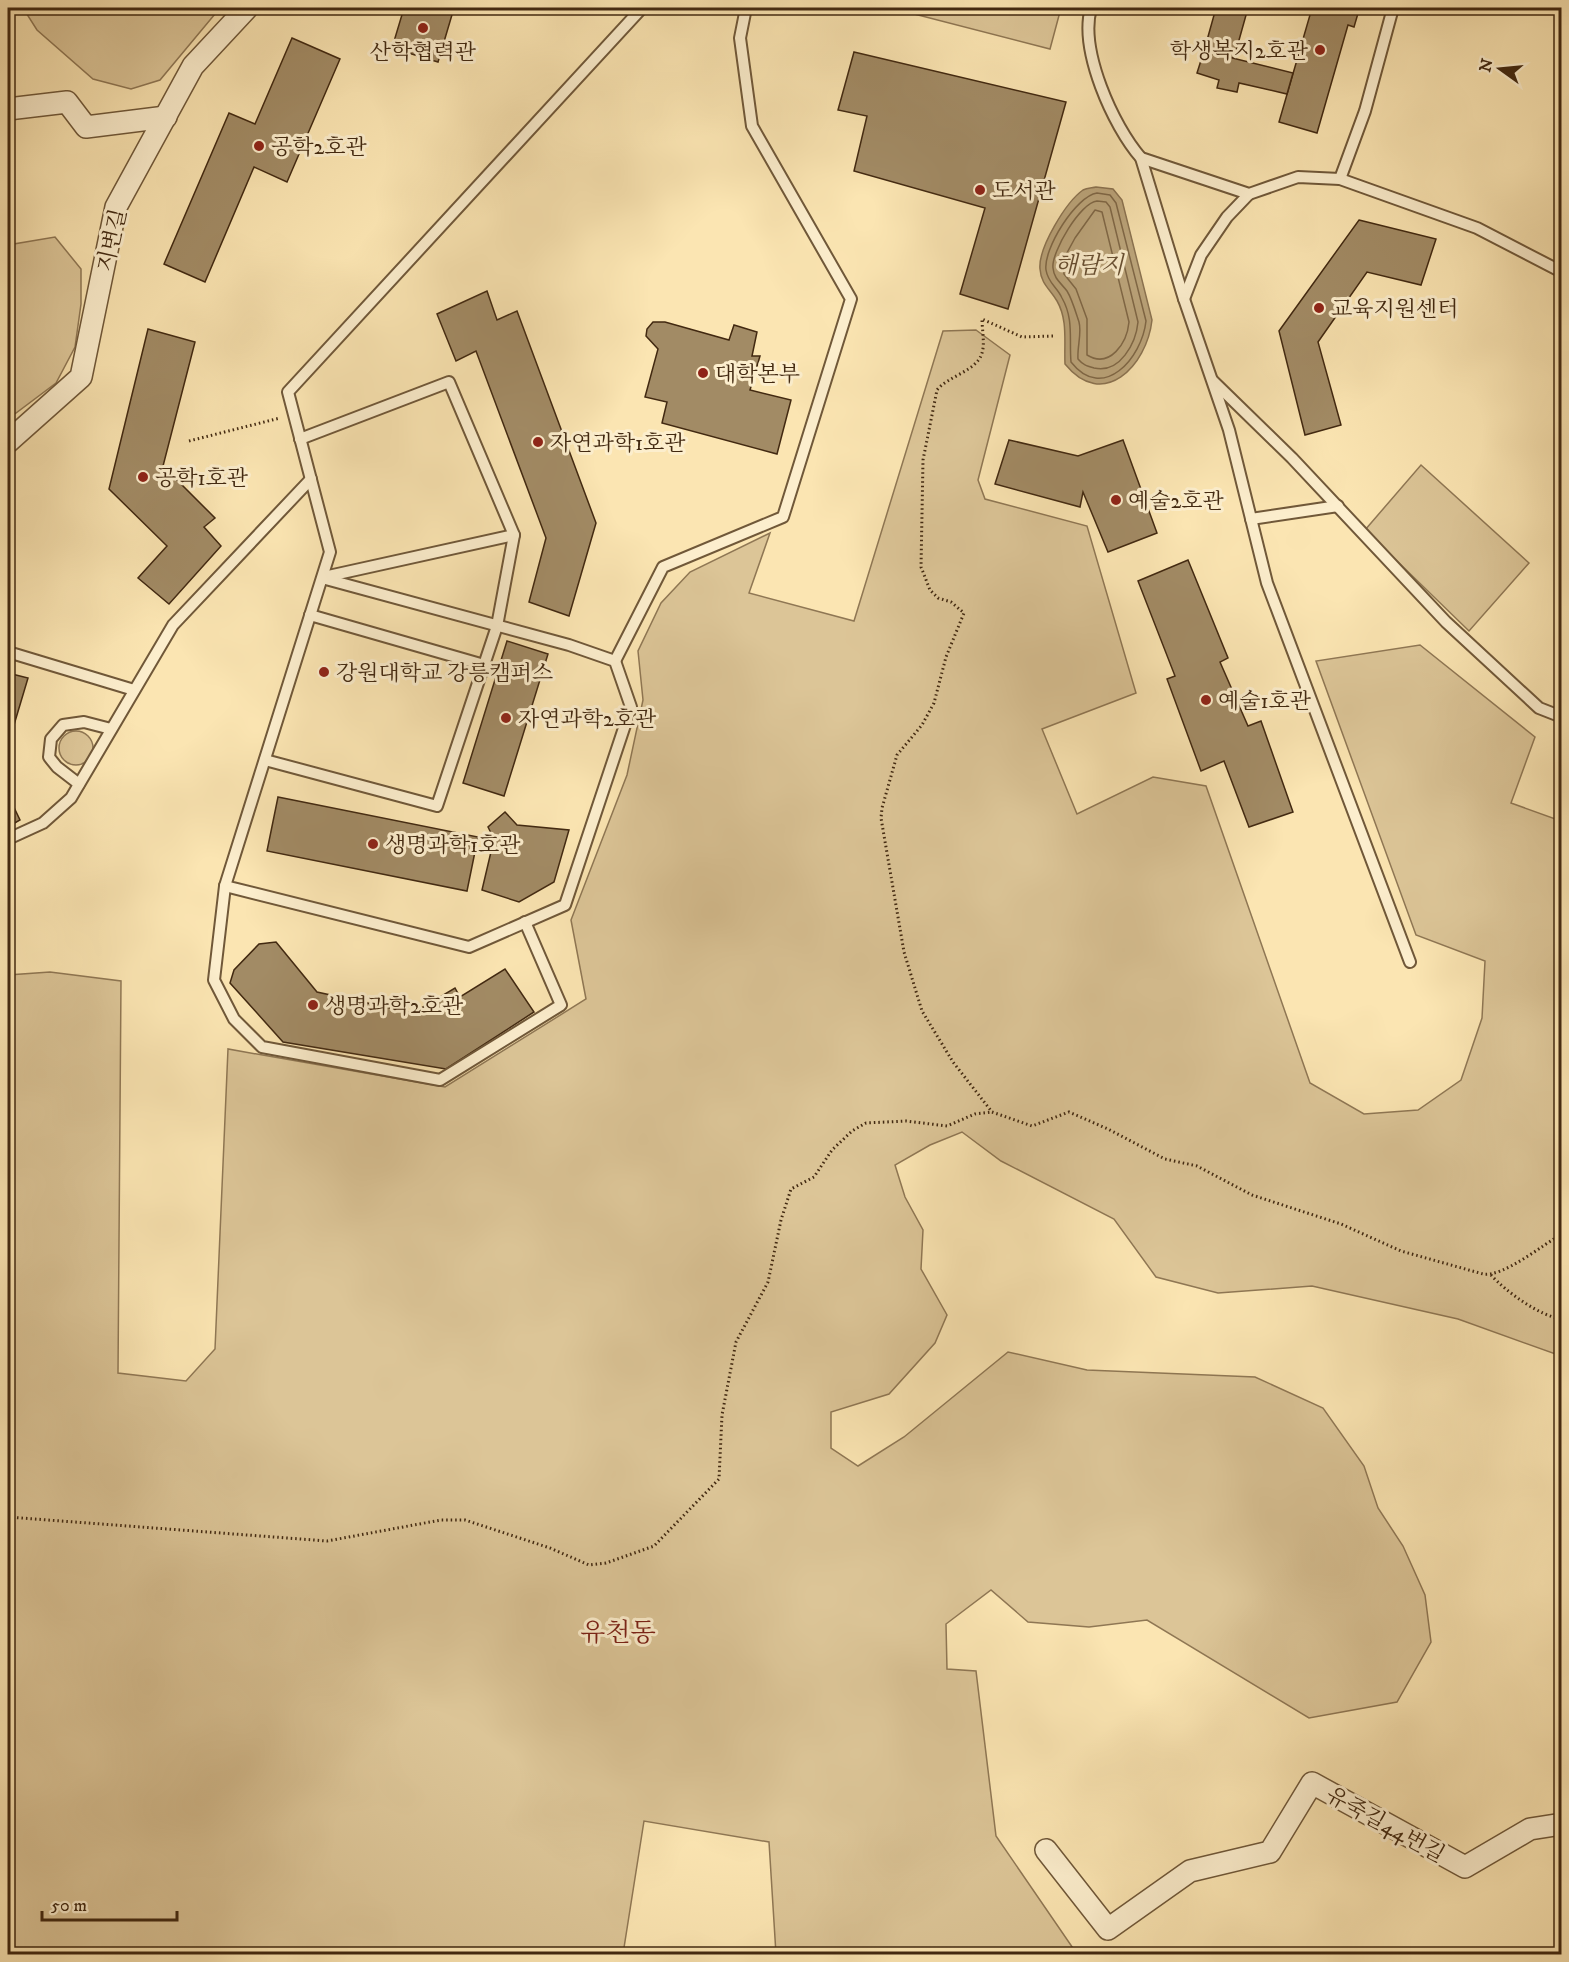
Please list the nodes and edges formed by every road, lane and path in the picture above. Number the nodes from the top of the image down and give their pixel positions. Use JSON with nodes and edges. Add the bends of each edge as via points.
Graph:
{"nodes":[{"id":1,"x":247,"y":8,"type":"edge"},
{"id":2,"x":642,"y":8,"type":"edge"},
{"id":3,"x":746,"y":8,"type":"edge"},
{"id":4,"x":1091,"y":8,"type":"edge"},
{"id":5,"x":1393,"y":8,"type":"edge"},
{"id":6,"x":8,"y":109,"type":"edge"},
{"id":7,"x":166,"y":117,"type":"junction"},
{"id":8,"x":1141,"y":158,"type":"junction"},
{"id":9,"x":1340,"y":178,"type":"junction"},
{"id":10,"x":1249,"y":194,"type":"junction"},
{"id":11,"x":1562,"y":272,"type":"edge"},
{"id":12,"x":1184,"y":299,"type":"junction"},
{"id":13,"x":1053,"y":336,"type":"dead end"},
{"id":14,"x":1211,"y":379,"type":"junction"},
{"id":15,"x":294,"y":414,"type":"junction"},
{"id":16,"x":300,"y":440,"type":"junction"},
{"id":17,"x":189,"y":441,"type":"dead end"},
{"id":18,"x":8,"y":442,"type":"edge"},
{"id":19,"x":310,"y":479,"type":"junction"},
{"id":20,"x":1338,"y":506,"type":"junction"},
{"id":21,"x":1251,"y":519,"type":"junction"},
{"id":22,"x":514,"y":535,"type":"junction"},
{"id":23,"x":322,"y":578,"type":"junction"},
{"id":24,"x":310,"y":615,"type":"junction"},
{"id":25,"x":497,"y":626,"type":"junction"},
{"id":26,"x":8,"y":652,"type":"edge"},
{"id":27,"x":615,"y":661,"type":"junction"},
{"id":28,"x":484,"y":665,"type":"junction"},
{"id":29,"x":134,"y":690,"type":"junction"},
{"id":30,"x":1562,"y":717,"type":"edge"},
{"id":31,"x":111,"y":729,"type":"junction"},
{"id":32,"x":265,"y":760,"type":"junction"},
{"id":33,"x":79,"y":784,"type":"junction"},
{"id":34,"x":8,"y":838,"type":"edge"},
{"id":35,"x":225,"y":886,"type":"junction"},
{"id":36,"x":525,"y":922,"type":"junction"},
{"id":37,"x":1410,"y":962,"type":"dead end"},
{"id":38,"x":992,"y":1112,"type":"junction"},
{"id":39,"x":1562,"y":1234,"type":"edge"},
{"id":40,"x":1491,"y":1275,"type":"junction"},
{"id":41,"x":1562,"y":1319,"type":"edge"},
{"id":42,"x":8,"y":1517,"type":"edge"},
{"id":43,"x":1562,"y":1824,"type":"edge"},
{"id":44,"x":1046,"y":1850,"type":"dead end"}],
"edges":[{"from":1,"to":7,"type":"street","name":"지변길","via":[[193,66]]},
{"from":2,"to":15,"type":"lane","via":[[288,392]]},
{"from":3,"to":27,"type":"lane","via":[[740,38],[752,126],[851,299],[783,517],[663,567]]},
{"from":4,"to":8,"type":"lane","via":[[1087,22],[1098,79],[1131,147]]},
{"from":5,"to":9,"type":"lane","via":[[1365,111]]},
{"from":6,"to":7,"type":"street","via":[[67,102],[86,127]]},
{"from":7,"to":18,"type":"street","name":"지변길","via":[[116,207],[81,377]]},
{"from":8,"to":10,"type":"lane"},
{"from":8,"to":12,"type":"lane"},
{"from":9,"to":10,"type":"lane","via":[[1298,177]]},
{"from":9,"to":11,"type":"lane","via":[[1477,228]]},
{"from":10,"to":12,"type":"lane","via":[[1227,217],[1201,255]]},
{"from":12,"to":14,"type":"lane"},
{"from":13,"to":38,"type":"path","via":[[1022,337],[982,319],[982,353],[977,363],[942,383],[937,390],[923,460],[921,567],[930,590],[964,613],[946,657],[934,703],[897,755],[881,818],[914,992],[953,1062]]},
{"from":14,"to":20,"type":"lane"},
{"from":14,"to":21,"type":"lane","via":[[1229,430]]},
{"from":15,"to":16,"type":"lane"},
{"from":15,"to":17,"type":"path"},
{"from":16,"to":19,"type":"lane"},
{"from":16,"to":22,"type":"lane","via":[[449,382]]},
{"from":19,"to":23,"type":"lane","via":[[330,552]]},
{"from":19,"to":29,"type":"lane","via":[[173,625]]},
{"from":20,"to":21,"type":"lane"},
{"from":20,"to":30,"type":"lane","via":[[1446,622],[1539,708]]},
{"from":21,"to":37,"type":"lane","via":[[1267,583]]},
{"from":22,"to":23,"type":"lane"},
{"from":22,"to":25,"type":"lane"},
{"from":23,"to":24,"type":"lane"},
{"from":23,"to":25,"type":"lane"},
{"from":24,"to":28,"type":"lane"},
{"from":24,"to":32,"type":"lane"},
{"from":25,"to":27,"type":"lane"},
{"from":25,"to":28,"type":"lane"},
{"from":26,"to":29,"type":"lane"},
{"from":27,"to":36,"type":"lane","via":[[631,707],[565,905]]},
{"from":28,"to":32,"type":"lane","via":[[437,806]]},
{"from":29,"to":31,"type":"lane"},
{"from":31,"to":33,"type":"lane"},
{"from":31,"to":33,"type":"lane","via":[[84,722],[63,725],[51,739],[49,757]]},
{"from":32,"to":35,"type":"lane"},
{"from":33,"to":34,"type":"lane","via":[[71,798],[43,823]]},
{"from":35,"to":36,"type":"lane","via":[[469,947]]},
{"from":35,"to":36,"type":"lane","via":[[214,980],[234,1019],[262,1047],[440,1080],[561,1005]]},
{"from":38,"to":40,"type":"path","via":[[1032,1126],[1069,1112],[1165,1160],[1197,1166],[1252,1195],[1341,1224],[1401,1251]]},
{"from":38,"to":42,"type":"path","via":[[975,1114],[947,1126],[906,1121],[866,1123],[832,1150],[814,1177],[792,1189],[768,1282],[736,1342],[722,1415],[719,1479],[654,1546],[637,1554],[589,1565],[465,1520],[441,1520],[327,1540]]},
{"from":39,"to":40,"type":"path"},
{"from":40,"to":41,"type":"path","via":[[1515,1296]]},
{"from":43,"to":44,"type":"street","name":"유죽길44번길","via":[[1530,1829],[1465,1867],[1312,1783],[1270,1852],[1190,1870],[1108,1929]]}]}
